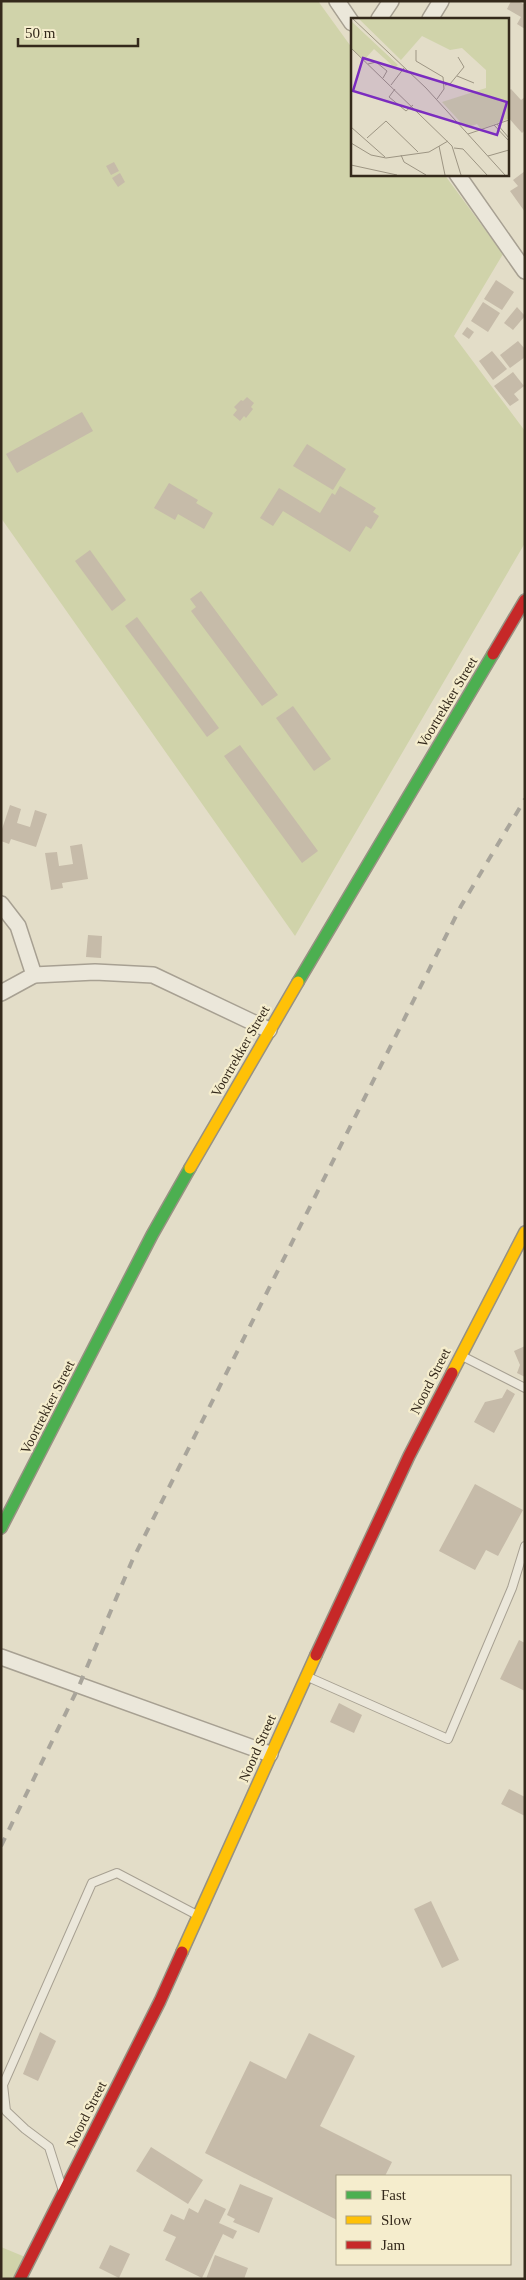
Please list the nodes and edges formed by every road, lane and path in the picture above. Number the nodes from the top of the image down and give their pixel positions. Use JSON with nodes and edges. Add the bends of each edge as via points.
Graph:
{"nodes":[{"id":1,"x":337,"y":1,"type":"edge"},
{"id":2,"x":391,"y":1,"type":"edge"},
{"id":3,"x":441,"y":1,"type":"edge"},
{"id":4,"x":380,"y":18,"type":"edge"},
{"id":5,"x":431,"y":18,"type":"edge"},
{"id":6,"x":351,"y":22,"type":"edge"},
{"id":7,"x":458,"y":175,"type":"edge"},
{"id":8,"x":525,"y":271,"type":"edge"},
{"id":9,"x":525,"y":600,"type":"edge"},
{"id":10,"x":1,"y":904,"type":"edge"},
{"id":11,"x":34,"y":975,"type":"junction"},
{"id":12,"x":1,"y":993,"type":"edge"},
{"id":13,"x":269,"y":1030,"type":"junction"},
{"id":14,"x":525,"y":1232,"type":"edge"},
{"id":15,"x":461,"y":1355,"type":"junction"},
{"id":16,"x":525,"y":1388,"type":"edge"},
{"id":17,"x":1,"y":1528,"type":"edge"},
{"id":18,"x":525,"y":1546,"type":"edge"},
{"id":19,"x":1,"y":1657,"type":"edge"},
{"id":20,"x":306,"y":1677,"type":"junction"},
{"id":21,"x":270,"y":1754,"type":"junction"},
{"id":22,"x":198,"y":1915,"type":"junction"},
{"id":23,"x":63,"y":2192,"type":"junction"},
{"id":24,"x":20,"y":2279,"type":"edge"}],
"edges":[{"from":1,"to":6,"type":"street"},
{"from":2,"to":4,"type":"street"},
{"from":3,"to":5,"type":"street"},
{"from":7,"to":8,"type":"street"},
{"from":9,"to":13,"type":"street","name":"Voortrekker Street"},
{"from":10,"to":11,"type":"street","via":[[18,926]]},
{"from":11,"to":12,"type":"street"},
{"from":11,"to":13,"type":"street","via":[[95,972],[153,976]]},
{"from":13,"to":17,"type":"street","name":"Voortrekker Street","via":[[152,1235]]},
{"from":14,"to":15,"type":"street","name":"Noord Street"},
{"from":15,"to":16,"type":"lane"},
{"from":15,"to":20,"type":"street","name":"Noord Street","via":[[409,1456]]},
{"from":18,"to":20,"type":"lane","via":[[512,1588],[448,1739]]},
{"from":19,"to":21,"type":"street"},
{"from":20,"to":21,"type":"street","name":"Noord Street"},
{"from":21,"to":22,"type":"street","name":"Noord Street"},
{"from":22,"to":23,"type":"street","name":"Noord Street","via":[[160,2000]]},
{"from":22,"to":23,"type":"lane","via":[[117,1873],[92,1883],[3,2085],[6,2111],[49,2147]]},
{"from":23,"to":24,"type":"street","name":"Noord Street"}]}
